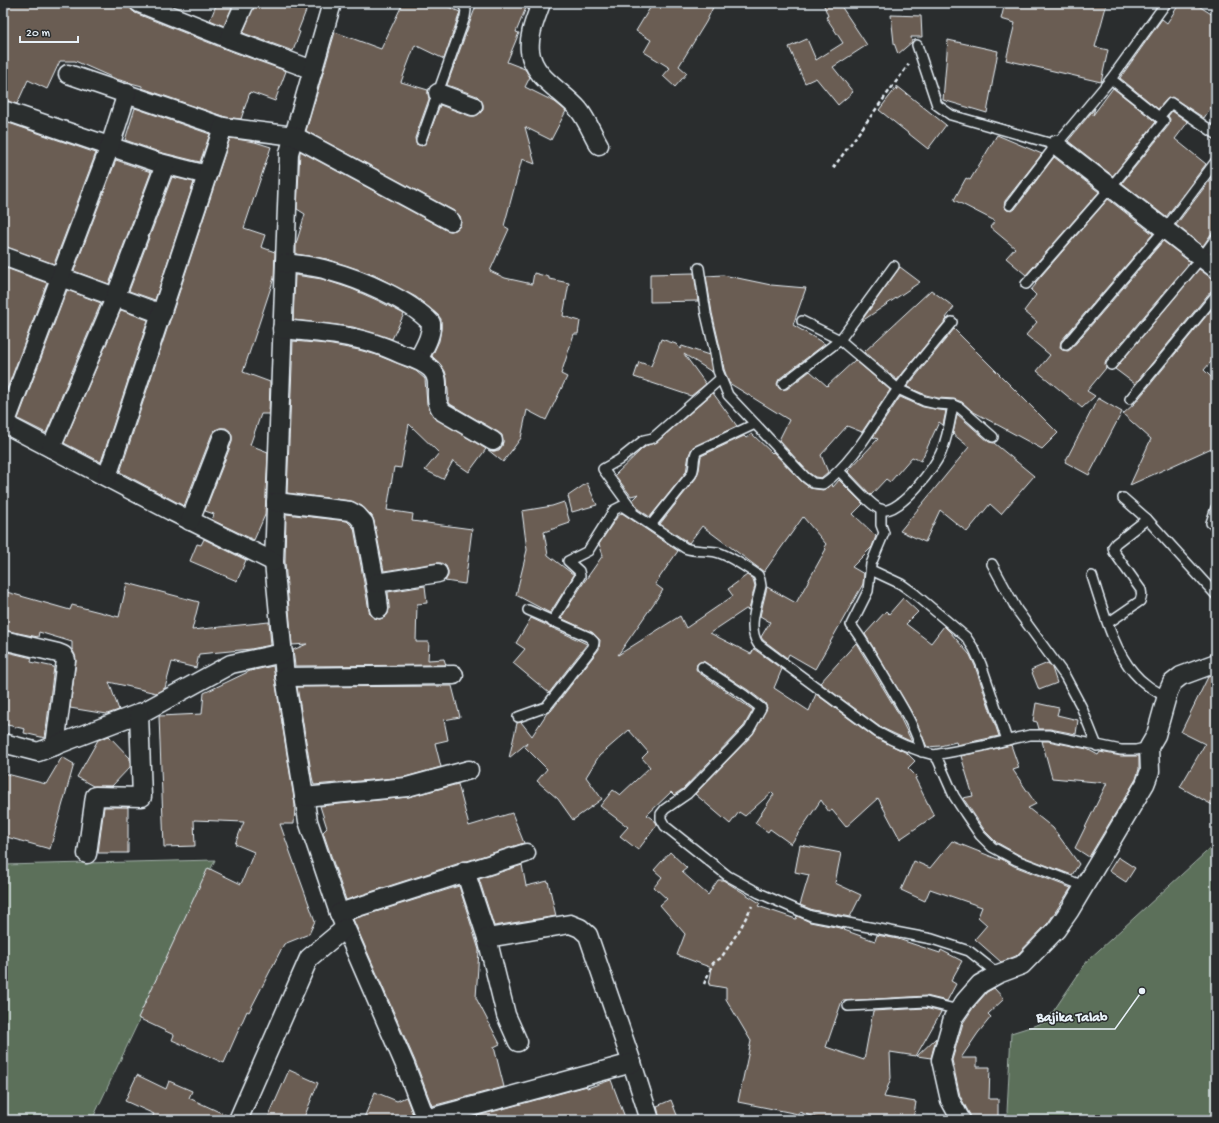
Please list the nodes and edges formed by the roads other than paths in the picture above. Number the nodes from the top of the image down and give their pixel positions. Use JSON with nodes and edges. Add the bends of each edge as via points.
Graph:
{"nodes":[{"id":1,"x":139,"y":3,"type":"edge"},
{"id":2,"x":245,"y":3,"type":"edge"},
{"id":3,"x":332,"y":3,"type":"edge"},
{"id":4,"x":462,"y":3,"type":"edge"},
{"id":5,"x":541,"y":3,"type":"edge"},
{"id":6,"x":1166,"y":3,"type":"edge"},
{"id":7,"x":229,"y":40,"type":"junction"},
{"id":8,"x":918,"y":48,"type":"road end"},
{"id":9,"x":313,"y":70,"type":"junction"},
{"id":10,"x":68,"y":74,"type":"dead end"},
{"id":11,"x":1111,"y":79,"type":"junction"},
{"id":12,"x":438,"y":93,"type":"junction"},
{"id":13,"x":127,"y":94,"type":"junction"},
{"id":14,"x":473,"y":106,"type":"dead end"},
{"id":15,"x":3,"y":110,"type":"edge"},
{"id":16,"x":1159,"y":117,"type":"junction"},
{"id":17,"x":223,"y":127,"type":"junction"},
{"id":18,"x":1216,"y":134,"type":"edge"},
{"id":19,"x":294,"y":136,"type":"junction"},
{"id":20,"x":421,"y":140,"type":"dead end"},
{"id":21,"x":599,"y":145,"type":"dead end"},
{"id":22,"x":1056,"y":145,"type":"junction"},
{"id":23,"x":110,"y":146,"type":"junction"},
{"id":24,"x":1216,"y":161,"type":"edge"},
{"id":25,"x":166,"y":165,"type":"junction"},
{"id":26,"x":207,"y":175,"type":"junction"},
{"id":27,"x":1111,"y":187,"type":"junction"},
{"id":28,"x":1010,"y":205,"type":"dead end"},
{"id":29,"x":450,"y":221,"type":"dead end"},
{"id":30,"x":1165,"y":229,"type":"junction"},
{"id":31,"x":1216,"y":238,"type":"edge"},
{"id":32,"x":3,"y":256,"type":"edge"},
{"id":33,"x":1202,"y":258,"type":"junction"},
{"id":34,"x":284,"y":263,"type":"junction"},
{"id":35,"x":894,"y":266,"type":"dead end"},
{"id":36,"x":699,"y":268,"type":"dead end"},
{"id":37,"x":1216,"y":269,"type":"edge"},
{"id":38,"x":60,"y":277,"type":"junction"},
{"id":39,"x":1026,"y":284,"type":"dead end"},
{"id":40,"x":1216,"y":295,"type":"edge"},
{"id":41,"x":115,"y":298,"type":"junction"},
{"id":42,"x":162,"y":314,"type":"junction"},
{"id":43,"x":802,"y":321,"type":"dead end"},
{"id":44,"x":952,"y":322,"type":"dead end"},
{"id":45,"x":282,"y":329,"type":"junction"},
{"id":46,"x":840,"y":340,"type":"junction"},
{"id":47,"x":1066,"y":345,"type":"dead end"},
{"id":48,"x":418,"y":360,"type":"junction"},
{"id":49,"x":1111,"y":365,"type":"dead end"},
{"id":50,"x":720,"y":379,"type":"junction"},
{"id":51,"x":782,"y":384,"type":"dead end"},
{"id":52,"x":898,"y":388,"type":"junction"},
{"id":53,"x":1130,"y":399,"type":"dead end"},
{"id":54,"x":953,"y":405,"type":"junction"},
{"id":55,"x":4,"y":423,"type":"edge"},
{"id":56,"x":755,"y":424,"type":"junction"},
{"id":57,"x":992,"y":437,"type":"dead end"},
{"id":58,"x":222,"y":438,"type":"dead end"},
{"id":59,"x":493,"y":440,"type":"dead end"},
{"id":60,"x":52,"y":448,"type":"junction"},
{"id":61,"x":839,"y":471,"type":"junction"},
{"id":62,"x":107,"y":478,"type":"junction"},
{"id":63,"x":1124,"y":498,"type":"dead end"},
{"id":64,"x":276,"y":502,"type":"junction"},
{"id":65,"x":1216,"y":508,"type":"edge"},
{"id":66,"x":881,"y":510,"type":"junction"},
{"id":67,"x":637,"y":516,"type":"junction"},
{"id":68,"x":1148,"y":519,"type":"junction"},
{"id":69,"x":190,"y":521,"type":"junction"},
{"id":70,"x":1211,"y":523,"type":"dead end"},
{"id":71,"x":651,"y":525,"type":"junction"},
{"id":72,"x":274,"y":562,"type":"junction"},
{"id":73,"x":992,"y":564,"type":"dead end"},
{"id":74,"x":871,"y":570,"type":"junction"},
{"id":75,"x":438,"y":573,"type":"dead end"},
{"id":76,"x":1092,"y":576,"type":"dead end"},
{"id":77,"x":376,"y":582,"type":"junction"},
{"id":78,"x":1216,"y":595,"type":"edge"},
{"id":79,"x":379,"y":609,"type":"dead end"},
{"id":80,"x":528,"y":610,"type":"dead end"},
{"id":81,"x":552,"y":622,"type":"junction"},
{"id":82,"x":1108,"y":623,"type":"junction"},
{"id":83,"x":3,"y":640,"type":"edge"},
{"id":84,"x":283,"y":653,"type":"junction"},
{"id":85,"x":1216,"y":663,"type":"edge"},
{"id":86,"x":702,"y":667,"type":"dead end"},
{"id":87,"x":454,"y":675,"type":"dead end"},
{"id":88,"x":285,"y":677,"type":"junction"},
{"id":89,"x":1166,"y":697,"type":"junction"},
{"id":90,"x":140,"y":714,"type":"junction"},
{"id":91,"x":518,"y":718,"type":"dead end"},
{"id":92,"x":1007,"y":740,"type":"junction"},
{"id":93,"x":3,"y":743,"type":"edge"},
{"id":94,"x":55,"y":746,"type":"junction"},
{"id":95,"x":1097,"y":746,"type":"junction"},
{"id":96,"x":1149,"y":747,"type":"junction"},
{"id":97,"x":922,"y":752,"type":"junction"},
{"id":98,"x":934,"y":755,"type":"junction"},
{"id":99,"x":469,"y":770,"type":"dead end"},
{"id":100,"x":304,"y":797,"type":"junction"},
{"id":101,"x":526,"y":853,"type":"dead end"},
{"id":102,"x":87,"y":854,"type":"dead end"},
{"id":103,"x":465,"y":871,"type":"junction"},
{"id":104,"x":1084,"y":886,"type":"junction"},
{"id":105,"x":342,"y":921,"type":"junction"},
{"id":106,"x":487,"y":938,"type":"junction"},
{"id":107,"x":998,"y":974,"type":"junction"},
{"id":108,"x":848,"y":1006,"type":"dead end"},
{"id":109,"x":959,"y":1010,"type":"junction"},
{"id":110,"x":518,"y":1042,"type":"dead end"},
{"id":111,"x":632,"y":1063,"type":"junction"},
{"id":112,"x":238,"y":1120,"type":"edge"},
{"id":113,"x":426,"y":1120,"type":"edge"},
{"id":114,"x":650,"y":1120,"type":"edge"},
{"id":115,"x":961,"y":1120,"type":"edge"}],
"edges":[{"from":1,"to":7,"type":"street"},
{"from":2,"to":7,"type":"street"},
{"from":3,"to":9,"type":"street"},
{"from":4,"to":12,"type":"lane","via":[[466,10],[465,16]]},
{"from":5,"to":21,"type":"street","via":[[530,43],[534,64],[543,77],[586,119]]},
{"from":6,"to":11,"type":"lane"},
{"from":7,"to":9,"type":"street"},
{"from":8,"to":22,"type":"lane","via":[[937,105],[945,111],[961,118]]},
{"from":9,"to":19,"type":"street"},
{"from":10,"to":13,"type":"street"},
{"from":11,"to":16,"type":"lane"},
{"from":11,"to":22,"type":"lane"},
{"from":12,"to":14,"type":"street"},
{"from":12,"to":20,"type":"lane"},
{"from":13,"to":17,"type":"street"},
{"from":13,"to":23,"type":"street"},
{"from":15,"to":23,"type":"street"},
{"from":16,"to":18,"type":"lane","via":[[1171,103]]},
{"from":16,"to":27,"type":"lane","via":[[1164,121]]},
{"from":17,"to":19,"type":"street"},
{"from":17,"to":26,"type":"street"},
{"from":19,"to":29,"type":"street"},
{"from":19,"to":34,"type":"street","via":[[289,153]]},
{"from":22,"to":27,"type":"street"},
{"from":22,"to":28,"type":"lane"},
{"from":23,"to":25,"type":"street"},
{"from":23,"to":38,"type":"street"},
{"from":24,"to":30,"type":"lane"},
{"from":25,"to":26,"type":"street"},
{"from":25,"to":41,"type":"street"},
{"from":26,"to":42,"type":"street"},
{"from":27,"to":30,"type":"street"},
{"from":27,"to":39,"type":"lane"},
{"from":30,"to":33,"type":"street"},
{"from":30,"to":47,"type":"lane"},
{"from":31,"to":33,"type":"lane"},
{"from":32,"to":38,"type":"street"},
{"from":33,"to":37,"type":"street"},
{"from":33,"to":49,"type":"lane"},
{"from":34,"to":45,"type":"street"},
{"from":34,"to":48,"type":"street","via":[[329,270],[348,276],[387,293],[416,310],[431,323],[432,329]]},
{"from":35,"to":46,"type":"lane"},
{"from":36,"to":50,"type":"lane"},
{"from":38,"to":41,"type":"street"},
{"from":38,"to":55,"type":"street"},
{"from":40,"to":53,"type":"lane"},
{"from":41,"to":42,"type":"street"},
{"from":41,"to":60,"type":"street"},
{"from":42,"to":62,"type":"street"},
{"from":43,"to":46,"type":"lane"},
{"from":44,"to":52,"type":"lane"},
{"from":45,"to":48,"type":"street","via":[[350,337]]},
{"from":45,"to":64,"type":"street"},
{"from":46,"to":51,"type":"lane"},
{"from":46,"to":52,"type":"lane"},
{"from":48,"to":59,"type":"street","via":[[435,374],[436,397],[443,412]]},
{"from":50,"to":56,"type":"lane","via":[[728,395]]},
{"from":50,"to":67,"type":"lane","via":[[653,438],[644,440],[603,469]]},
{"from":52,"to":54,"type":"lane","via":[[924,401]]},
{"from":52,"to":61,"type":"lane","via":[[874,427]]},
{"from":54,"to":57,"type":"lane","via":[[964,411]]},
{"from":54,"to":66,"type":"lane","via":[[942,450],[933,468],[899,504],[891,509]]},
{"from":55,"to":60,"type":"street"},
{"from":56,"to":61,"type":"lane","via":[[813,483],[823,484]]},
{"from":56,"to":71,"type":"lane","via":[[696,451],[691,475]]},
{"from":58,"to":69,"type":"street"},
{"from":60,"to":62,"type":"street"},
{"from":61,"to":66,"type":"lane"},
{"from":62,"to":69,"type":"street"},
{"from":63,"to":68,"type":"lane"},
{"from":64,"to":72,"type":"street"},
{"from":64,"to":77,"type":"street","via":[[350,511],[357,515],[364,523]]},
{"from":65,"to":70,"type":"lane"},
{"from":66,"to":74,"type":"lane","via":[[880,523],[884,533]]},
{"from":67,"to":71,"type":"lane"},
{"from":67,"to":81,"type":"lane","via":[[622,506],[614,510],[588,551],[568,561],[579,571],[580,576]]},
{"from":68,"to":78,"type":"lane"},
{"from":68,"to":82,"type":"lane","via":[[1114,547],[1114,552],[1141,590],[1141,599]]},
{"from":69,"to":72,"type":"street"},
{"from":71,"to":97,"type":"lane","via":[[685,548],[719,552],[758,575],[761,586],[752,633],[758,644],[877,732]]},
{"from":72,"to":84,"type":"street"},
{"from":73,"to":95,"type":"lane","via":[[1017,610],[1065,676],[1081,706]]},
{"from":74,"to":92,"type":"lane","via":[[901,584],[966,637],[981,664]]},
{"from":74,"to":97,"type":"lane","via":[[868,591],[851,625],[912,723]]},
{"from":75,"to":77,"type":"street"},
{"from":76,"to":82,"type":"lane"},
{"from":77,"to":79,"type":"street"},
{"from":80,"to":81,"type":"lane"},
{"from":81,"to":91,"type":"lane","via":[[589,637],[594,642],[593,647],[546,707]]},
{"from":82,"to":89,"type":"lane","via":[[1133,673]]},
{"from":83,"to":94,"type":"street","via":[[58,653],[66,660]]},
{"from":84,"to":88,"type":"street"},
{"from":84,"to":90,"type":"street","via":[[231,664]]},
{"from":85,"to":89,"type":"street","via":[[1181,676],[1172,683]]},
{"from":86,"to":107,"type":"lane","via":[[761,708],[749,730],[687,794],[665,809],[661,814],[665,826],[728,876],[759,893],[811,916],[932,939],[969,951]]},
{"from":87,"to":88,"type":"street"},
{"from":88,"to":100,"type":"street"},
{"from":89,"to":96,"type":"street","via":[[1156,735]]},
{"from":90,"to":94,"type":"street"},
{"from":90,"to":102,"type":"street","via":[[142,797],[95,796]]},
{"from":92,"to":95,"type":"lane","via":[[1030,735],[1049,735]]},
{"from":92,"to":98,"type":"lane"},
{"from":93,"to":94,"type":"street","via":[[38,752]]},
{"from":95,"to":96,"type":"lane","via":[[1121,750]]},
{"from":96,"to":104,"type":"street","via":[[1150,771],[1145,784]]},
{"from":97,"to":98,"type":"lane"},
{"from":98,"to":104,"type":"lane","via":[[954,796],[980,835],[992,847],[1016,860]]},
{"from":99,"to":100,"type":"street","via":[[407,787]]},
{"from":100,"to":105,"type":"street","via":[[308,821]]},
{"from":101,"to":103,"type":"street"},
{"from":103,"to":105,"type":"street"},
{"from":103,"to":106,"type":"street"},
{"from":104,"to":107,"type":"street","via":[[1056,930],[1022,965]]},
{"from":105,"to":112,"type":"street","via":[[309,958]]},
{"from":105,"to":113,"type":"street"},
{"from":106,"to":110,"type":"street","via":[[506,1015]]},
{"from":106,"to":111,"type":"street","via":[[570,924],[580,928],[588,935]]},
{"from":107,"to":109,"type":"street","via":[[980,984]]},
{"from":108,"to":109,"type":"lane","via":[[926,1002]]},
{"from":109,"to":115,"type":"street","via":[[953,1018],[941,1060],[950,1100]]},
{"from":111,"to":113,"type":"street"},
{"from":111,"to":114,"type":"street"}]}
